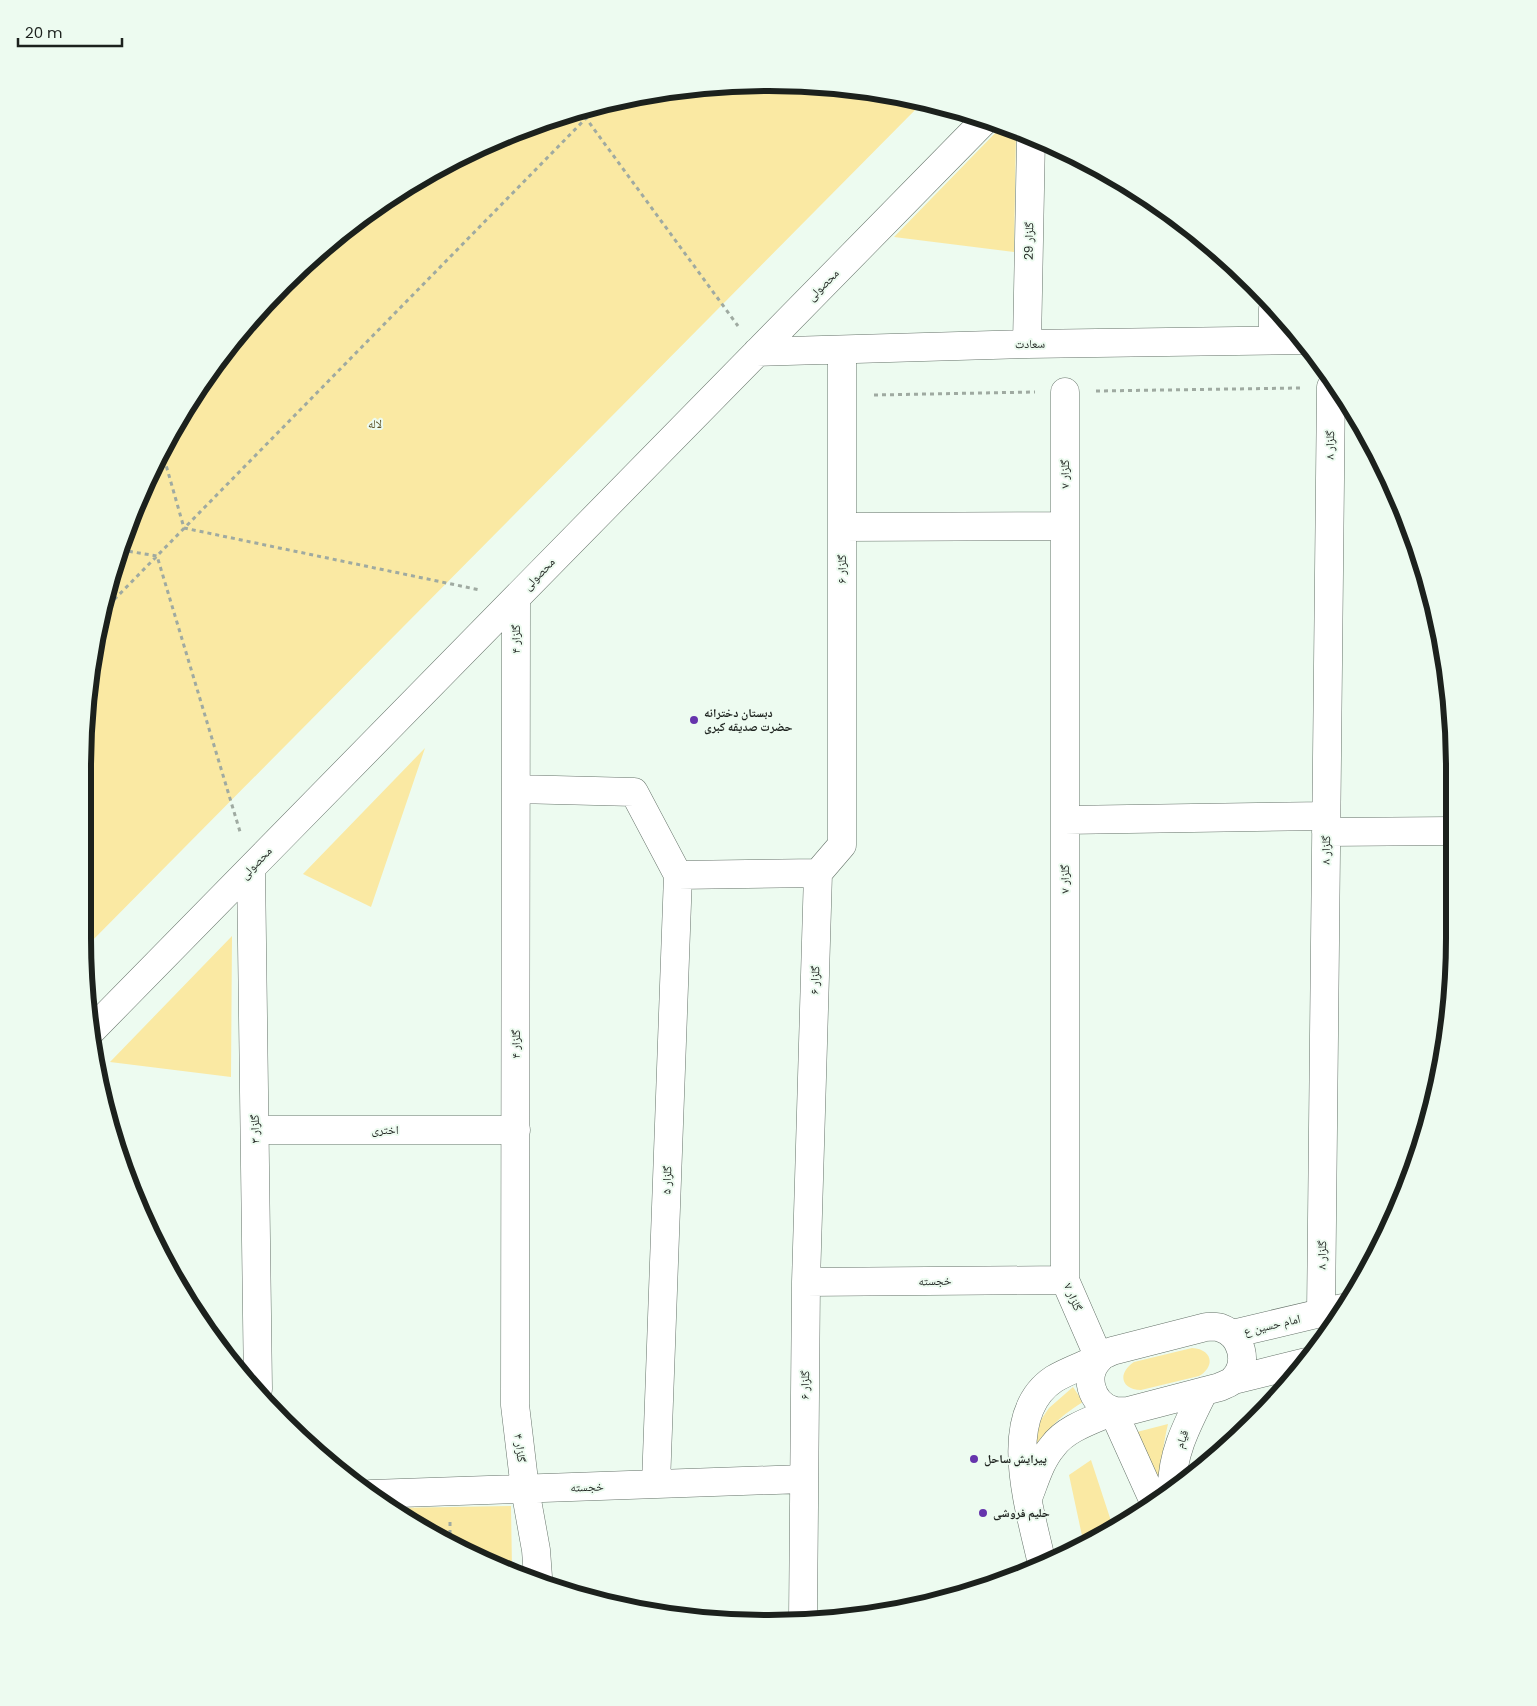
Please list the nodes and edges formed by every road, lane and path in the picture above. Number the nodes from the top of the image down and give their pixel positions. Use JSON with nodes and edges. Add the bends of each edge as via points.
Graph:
{"nodes":[{"id":1,"x":589,"y":115,"type":"edge"},
{"id":2,"x":586,"y":118,"type":"junction"},
{"id":3,"x":980,"y":125,"type":"edge"},
{"id":4,"x":1031,"y":144,"type":"edge"},
{"id":5,"x":1273,"y":317,"type":"edge"},
{"id":6,"x":1273,"y":340,"type":"junction"},
{"id":7,"x":1293,"y":340,"type":"edge"},
{"id":8,"x":1027,"y":344,"type":"junction"},
{"id":9,"x":842,"y":350,"type":"junction"},
{"id":10,"x":757,"y":352,"type":"junction"},
{"id":11,"x":1331,"y":391,"type":"edge"},
{"id":12,"x":1065,"y":392,"type":"dead end"},
{"id":13,"x":165,"y":462,"type":"edge"},
{"id":14,"x":1065,"y":526,"type":"junction"},
{"id":15,"x":842,"y":527,"type":"junction"},
{"id":16,"x":184,"y":528,"type":"junction"},
{"id":17,"x":127,"y":551,"type":"edge"},
{"id":18,"x":157,"y":556,"type":"junction"},
{"id":19,"x":516,"y":598,"type":"junction"},
{"id":20,"x":112,"y":602,"type":"edge"},
{"id":21,"x":516,"y":789,"type":"junction"},
{"id":22,"x":1065,"y":820,"type":"junction"},
{"id":23,"x":1326,"y":824,"type":"junction"},
{"id":24,"x":1446,"y":831,"type":"edge"},
{"id":25,"x":251,"y":868,"type":"junction"},
{"id":26,"x":818,"y":872,"type":"junction"},
{"id":27,"x":678,"y":875,"type":"junction"},
{"id":28,"x":97,"y":1025,"type":"edge"},
{"id":29,"x":255,"y":1130,"type":"junction"},
{"id":30,"x":516,"y":1130,"type":"junction"},
{"id":31,"x":1065,"y":1280,"type":"junction"},
{"id":32,"x":806,"y":1282,"type":"junction"},
{"id":33,"x":1332,"y":1310,"type":"edge"},
{"id":34,"x":1232,"y":1334,"type":"junction"},
{"id":35,"x":1099,"y":1358,"type":"junction"},
{"id":36,"x":1294,"y":1365,"type":"edge"},
{"id":37,"x":1234,"y":1380,"type":"junction"},
{"id":38,"x":258,"y":1383,"type":"edge"},
{"id":39,"x":1204,"y":1392,"type":"junction"},
{"id":40,"x":1113,"y":1411,"type":"junction"},
{"id":41,"x":803,"y":1479,"type":"junction"},
{"id":42,"x":1172,"y":1482,"type":"edge"},
{"id":43,"x":656,"y":1484,"type":"junction"},
{"id":44,"x":526,"y":1489,"type":"junction"},
{"id":45,"x":382,"y":1494,"type":"edge"},
{"id":46,"x":1151,"y":1496,"type":"edge"},
{"id":47,"x":1028,"y":1498,"type":"junction"},
{"id":48,"x":1041,"y":1557,"type":"edge"},
{"id":49,"x":538,"y":1574,"type":"edge"},
{"id":50,"x":803,"y":1613,"type":"edge"}],
"edges":[{"from":1,"to":2,"type":"path"},
{"from":2,"to":10,"type":"path"},
{"from":2,"to":16,"type":"path"},
{"from":3,"to":10,"type":"street","name":"محصولی"},
{"from":4,"to":8,"type":"street","name":"گلزار 29"},
{"from":5,"to":6,"type":"street"},
{"from":6,"to":7,"type":"street","name":"سعادت"},
{"from":6,"to":8,"type":"street","name":"سعادت"},
{"from":8,"to":9,"type":"street","name":"سعادت"},
{"from":9,"to":10,"type":"street","name":"سعادت"},
{"from":9,"to":15,"type":"street","name":"گلزار ۶"},
{"from":10,"to":19,"type":"street","name":"محصولی"},
{"from":11,"to":23,"type":"street","name":"گلزار ۸"},
{"from":12,"to":14,"type":"street","name":"گلزار ۷"},
{"from":13,"to":16,"type":"path"},
{"from":14,"to":15,"type":"street"},
{"from":14,"to":22,"type":"street","name":"گلزار ۷"},
{"from":15,"to":26,"type":"street","name":"گلزار ۶","via":[[842,845]]},
{"from":16,"to":18,"type":"path"},
{"from":16,"to":19,"type":"path"},
{"from":17,"to":18,"type":"path"},
{"from":18,"to":20,"type":"path"},
{"from":18,"to":25,"type":"path"},
{"from":19,"to":21,"type":"street","name":"گلزار ۴"},
{"from":19,"to":25,"type":"street","name":"محصولی"},
{"from":21,"to":27,"type":"street","via":[[634,792]]},
{"from":21,"to":30,"type":"street","name":"گلزار ۴"},
{"from":22,"to":23,"type":"street"},
{"from":22,"to":31,"type":"street","name":"گلزار ۷"},
{"from":23,"to":24,"type":"street"},
{"from":23,"to":33,"type":"street","name":"گلزار ۸"},
{"from":25,"to":28,"type":"street","name":"محصولی"},
{"from":25,"to":29,"type":"street","name":"گلزار ۳"},
{"from":26,"to":27,"type":"street"},
{"from":26,"to":32,"type":"street","name":"گلزار ۶"},
{"from":27,"to":43,"type":"street","name":"گلزار ۵"},
{"from":29,"to":30,"type":"street","name":"اختری"},
{"from":29,"to":38,"type":"street","name":"گلزار ۳"},
{"from":30,"to":44,"type":"street","name":"گلزار ۴","via":[[515,1406]]},
{"from":31,"to":32,"type":"street","name":"خجسته"},
{"from":31,"to":35,"type":"street","name":"گلزار ۷"},
{"from":32,"to":41,"type":"street","name":"گلزار ۶"},
{"from":33,"to":34,"type":"street","name":"امام حسین ع"},
{"from":34,"to":35,"type":"street","via":[[1221,1328],[1206,1327],[1112,1351]]},
{"from":34,"to":37,"type":"street","via":[[1242,1350],[1242,1366]]},
{"from":35,"to":40,"type":"street","via":[[1091,1372],[1091,1388],[1099,1402]]},
{"from":35,"to":47,"type":"street","via":[[1053,1380],[1035,1398],[1022,1432],[1022,1466]]},
{"from":36,"to":37,"type":"street"},
{"from":37,"to":39,"type":"street"},
{"from":39,"to":40,"type":"street","via":[[1128,1411]]},
{"from":39,"to":42,"type":"street","name":"قیام","via":[[1181,1438]]},
{"from":40,"to":46,"type":"street"},
{"from":40,"to":47,"type":"street","via":[[1070,1431],[1053,1445]]},
{"from":41,"to":43,"type":"street","name":"خجسته"},
{"from":41,"to":50,"type":"street","name":"گلزار ۶"},
{"from":43,"to":44,"type":"street","name":"خجسته"},
{"from":44,"to":45,"type":"street","name":"خجسته"},
{"from":44,"to":49,"type":"street"},
{"from":47,"to":48,"type":"street"}]}
